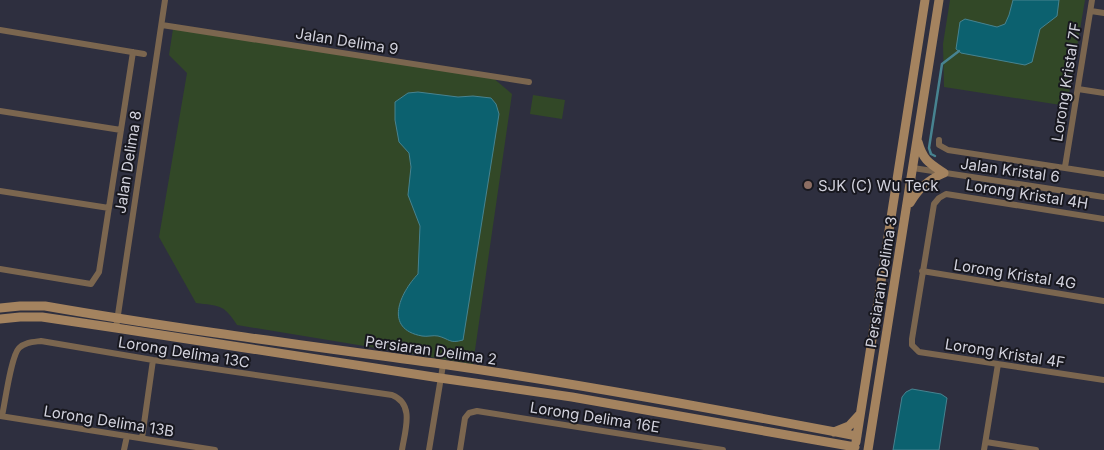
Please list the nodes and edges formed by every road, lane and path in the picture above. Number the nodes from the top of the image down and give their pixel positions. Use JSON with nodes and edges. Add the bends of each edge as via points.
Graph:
{"nodes":[{"id":1,"x":166,"y":0,"type":"edge"},
{"id":2,"x":925,"y":0,"type":"edge"},
{"id":3,"x":939,"y":0,"type":"edge"},
{"id":4,"x":1092,"y":0,"type":"edge"},
{"id":5,"x":1090,"y":12,"type":"junction"},
{"id":6,"x":1104,"y":14,"type":"edge"},
{"id":7,"x":922,"y":20,"type":"junction"},
{"id":8,"x":936,"y":22,"type":"junction"},
{"id":9,"x":162,"y":25,"type":"junction"},
{"id":10,"x":0,"y":30,"type":"edge"},
{"id":11,"x":133,"y":52,"type":"junction"},
{"id":12,"x":144,"y":54,"type":"dead end"},
{"id":13,"x":529,"y":82,"type":"dead end"},
{"id":14,"x":1078,"y":89,"type":"junction"},
{"id":15,"x":1104,"y":93,"type":"edge"},
{"id":16,"x":0,"y":111,"type":"edge"},
{"id":17,"x":121,"y":130,"type":"junction"},
{"id":18,"x":917,"y":139,"type":"junction"},
{"id":19,"x":939,"y":140,"type":"dead end"},
{"id":20,"x":901,"y":154,"type":"junction"},
{"id":21,"x":1065,"y":167,"type":"junction"},
{"id":22,"x":913,"y":168,"type":"junction"},
{"id":23,"x":944,"y":173,"type":"junction"},
{"id":24,"x":1104,"y":174,"type":"edge"},
{"id":25,"x":896,"y":184,"type":"junction"},
{"id":26,"x":0,"y":192,"type":"edge"},
{"id":27,"x":1104,"y":197,"type":"edge"},
{"id":28,"x":109,"y":208,"type":"junction"},
{"id":29,"x":906,"y":210,"type":"junction"},
{"id":30,"x":1104,"y":219,"type":"edge"},
{"id":31,"x":0,"y":269,"type":"edge"},
{"id":32,"x":922,"y":271,"type":"junction"},
{"id":33,"x":1104,"y":301,"type":"edge"},
{"id":34,"x":0,"y":308,"type":"edge"},
{"id":35,"x":0,"y":318,"type":"edge"},
{"id":36,"x":117,"y":324,"type":"junction"},
{"id":37,"x":153,"y":360,"type":"junction"},
{"id":38,"x":998,"y":364,"type":"junction"},
{"id":39,"x":443,"y":365,"type":"junction"},
{"id":40,"x":440,"y":378,"type":"junction"},
{"id":41,"x":1104,"y":380,"type":"edge"},
{"id":42,"x":860,"y":413,"type":"junction"},
{"id":43,"x":1,"y":416,"type":"edge"},
{"id":44,"x":871,"y":430,"type":"junction"},
{"id":45,"x":834,"y":432,"type":"junction"},
{"id":46,"x":127,"y":436,"type":"junction"},
{"id":47,"x":142,"y":438,"type":"junction"},
{"id":48,"x":986,"y":442,"type":"junction"},
{"id":49,"x":858,"y":445,"type":"edge"},
{"id":50,"x":836,"y":446,"type":"edge"},
{"id":51,"x":124,"y":450,"type":"edge"},
{"id":52,"x":215,"y":450,"type":"edge"},
{"id":53,"x":402,"y":450,"type":"edge"},
{"id":54,"x":429,"y":450,"type":"edge"},
{"id":55,"x":460,"y":450,"type":"edge"},
{"id":56,"x":723,"y":450,"type":"edge"},
{"id":57,"x":868,"y":450,"type":"edge"},
{"id":58,"x":984,"y":450,"type":"edge"},
{"id":59,"x":1036,"y":450,"type":"edge"}],
"edges":[{"from":1,"to":9,"type":"street","name":"Jalan Delima 8"},
{"from":2,"to":7,"type":"street","name":"Persiaran Delima 3"},
{"from":3,"to":8,"type":"street","name":"Persiaran Delima 3"},
{"from":4,"to":5,"type":"street","name":"Lorong Kristal 7F"},
{"from":5,"to":6,"type":"street"},
{"from":5,"to":14,"type":"street","name":"Lorong Kristal 7F"},
{"from":7,"to":8,"type":"street"},
{"from":7,"to":20,"type":"street","name":"Persiaran Delima 3"},
{"from":8,"to":18,"type":"street","name":"Persiaran Delima 3"},
{"from":9,"to":13,"type":"street","name":"Jalan Delima 9"},
{"from":9,"to":36,"type":"street","name":"Jalan Delima 8"},
{"from":10,"to":11,"type":"street"},
{"from":11,"to":12,"type":"street"},
{"from":11,"to":17,"type":"street"},
{"from":14,"to":15,"type":"street"},
{"from":14,"to":21,"type":"street","name":"Lorong Kristal 7F"},
{"from":16,"to":17,"type":"street"},
{"from":17,"to":28,"type":"street"},
{"from":18,"to":22,"type":"street","name":"Persiaran Delima 3"},
{"from":18,"to":23,"type":"street","via":[[926,161]]},
{"from":19,"to":21,"type":"street","via":[[939,145],[948,150]]},
{"from":20,"to":22,"type":"street"},
{"from":20,"to":25,"type":"street","name":"Persiaran Delima 3"},
{"from":21,"to":24,"type":"street"},
{"from":22,"to":23,"type":"street","name":"Jalan Kristal 6"},
{"from":22,"to":25,"type":"street","via":[[904,173]]},
{"from":22,"to":29,"type":"street","name":"Persiaran Delima 3"},
{"from":23,"to":27,"type":"street","name":"Jalan Kristal 6"},
{"from":23,"to":29,"type":"street","via":[[924,183]]},
{"from":25,"to":42,"type":"street","name":"Persiaran Delima 3"},
{"from":26,"to":28,"type":"street"},
{"from":28,"to":31,"type":"street","via":[[99,272],[91,284]]},
{"from":29,"to":44,"type":"street","name":"Persiaran Delima 3"},
{"from":30,"to":32,"type":"street","name":"Lorong Kristal 4H","via":[[946,194],[934,204]]},
{"from":32,"to":33,"type":"street","name":"Lorong Kristal 4G"},
{"from":32,"to":38,"type":"street","name":"Lorong Kristal 4F","via":[[912,345],[919,352]]},
{"from":34,"to":36,"type":"street","name":"Persiaran Delima 2","via":[[45,306]]},
{"from":35,"to":36,"type":"street","name":"Persiaran Delima 2","via":[[42,317]]},
{"from":36,"to":39,"type":"street","name":"Persiaran Delima 2"},
{"from":36,"to":40,"type":"street","name":"Persiaran Delima 2"},
{"from":37,"to":43,"type":"street","name":"Lorong Delima 13C","via":[[41,341],[29,342],[18,349],[14,359]]},
{"from":37,"to":47,"type":"street"},
{"from":37,"to":53,"type":"street","name":"Lorong Delima 13C","via":[[392,395],[400,398],[406,406]]},
{"from":38,"to":41,"type":"street","name":"Lorong Kristal 4F"},
{"from":38,"to":48,"type":"street"},
{"from":39,"to":40,"type":"street"},
{"from":39,"to":45,"type":"street","name":"Persiaran Delima 2"},
{"from":40,"to":50,"type":"street","name":"Persiaran Delima 2","via":[[572,397]]},
{"from":40,"to":54,"type":"street"},
{"from":42,"to":45,"type":"street","via":[[849,426]]},
{"from":42,"to":49,"type":"street","name":"Persiaran Delima 3"},
{"from":43,"to":46,"type":"street","name":"Lorong Delima 13B"},
{"from":44,"to":49,"type":"street"},
{"from":44,"to":57,"type":"street","name":"Persiaran Delima 3"},
{"from":45,"to":49,"type":"street","name":"Persiaran Delima 2"},
{"from":46,"to":47,"type":"street","name":"Lorong Delima 13B"},
{"from":46,"to":51,"type":"street"},
{"from":47,"to":52,"type":"street","name":"Lorong Delima 13B"},
{"from":48,"to":58,"type":"street"},
{"from":48,"to":59,"type":"street"},
{"from":49,"to":50,"type":"street","name":"Persiaran Delima 2"},
{"from":55,"to":56,"type":"street","name":"Lorong Delima 16E","via":[[465,418],[477,411]]}]}
